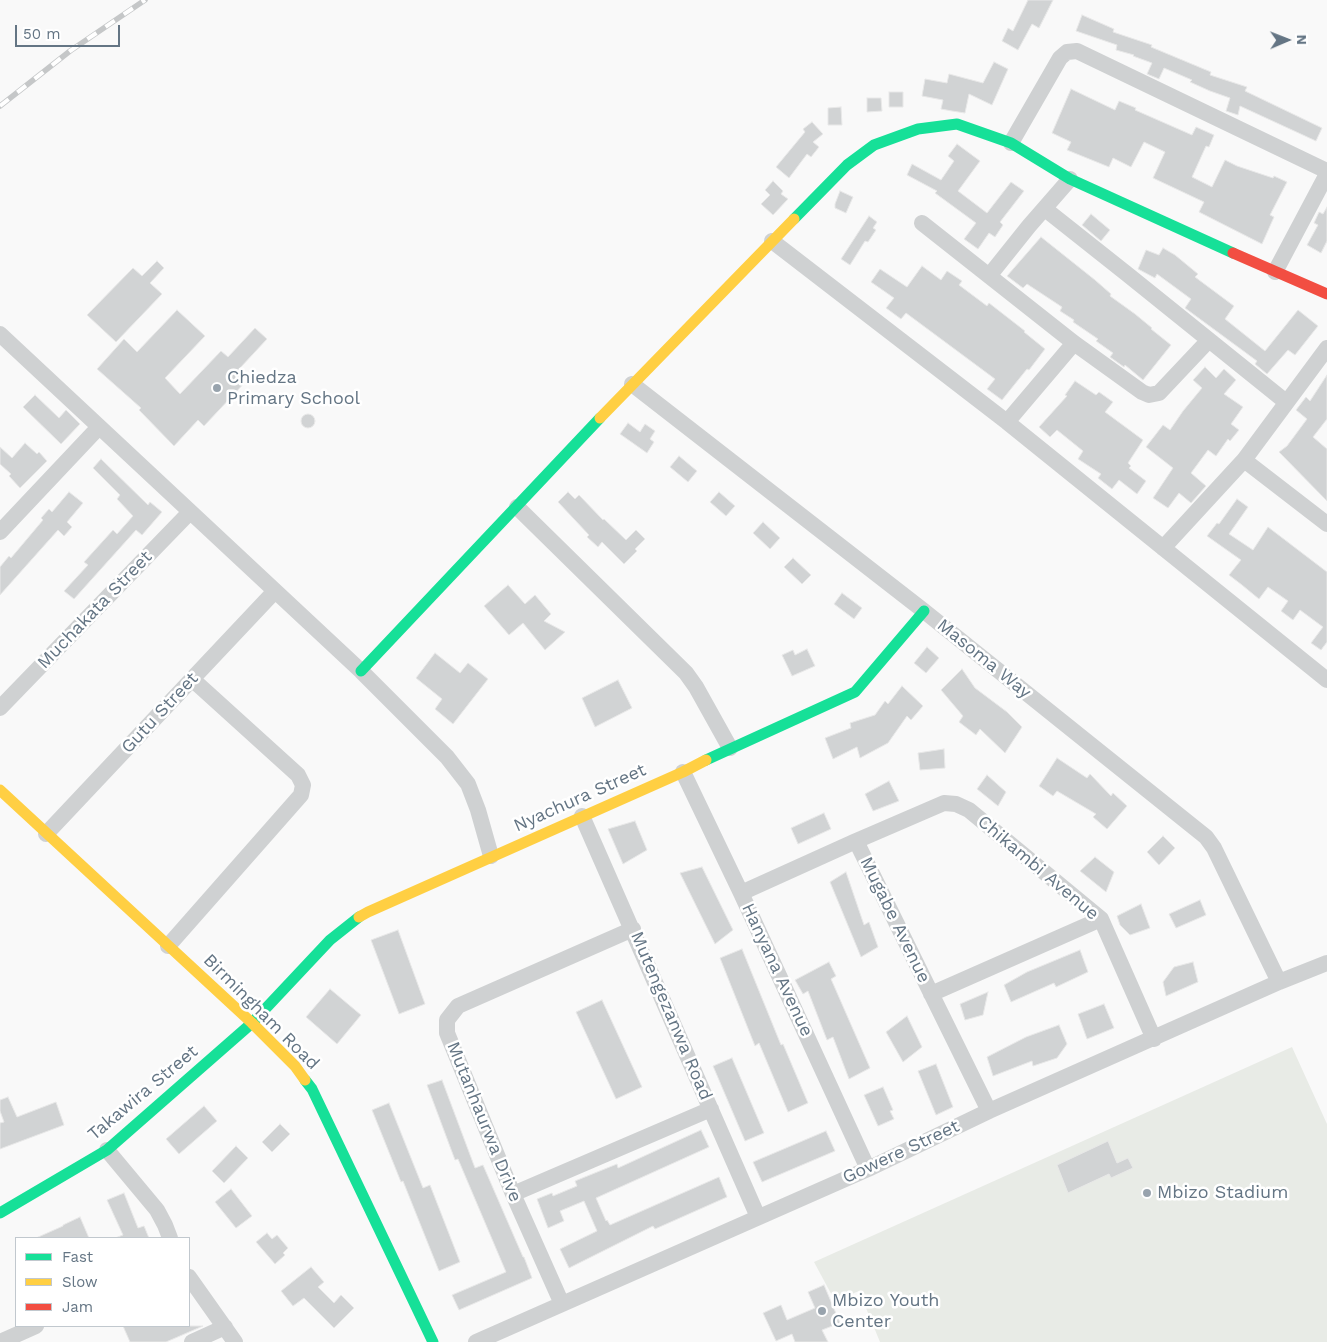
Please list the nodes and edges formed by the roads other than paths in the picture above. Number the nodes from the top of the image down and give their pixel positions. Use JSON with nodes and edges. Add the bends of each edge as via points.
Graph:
{"nodes":[{"id":1,"x":1011,"y":143,"type":"junction"},
{"id":2,"x":1327,"y":172,"type":"edge"},
{"id":3,"x":1070,"y":179,"type":"junction"},
{"id":4,"x":1044,"y":209,"type":"junction"},
{"id":5,"x":922,"y":223,"type":"dead end"},
{"id":6,"x":772,"y":241,"type":"junction"},
{"id":7,"x":1275,"y":272,"type":"junction"},
{"id":8,"x":989,"y":276,"type":"junction"},
{"id":9,"x":1327,"y":294,"type":"edge"},
{"id":10,"x":0,"y":334,"type":"edge"},
{"id":11,"x":1209,"y":340,"type":"junction"},
{"id":12,"x":1074,"y":343,"type":"junction"},
{"id":13,"x":1327,"y":348,"type":"edge"},
{"id":14,"x":632,"y":384,"type":"junction"},
{"id":15,"x":1286,"y":402,"type":"junction"},
{"id":16,"x":1007,"y":422,"type":"junction"},
{"id":17,"x":99,"y":428,"type":"junction"},
{"id":18,"x":1244,"y":460,"type":"junction"},
{"id":19,"x":516,"y":508,"type":"junction"},
{"id":20,"x":190,"y":512,"type":"junction"},
{"id":21,"x":1326,"y":520,"type":"edge"},
{"id":22,"x":0,"y":532,"type":"edge"},
{"id":23,"x":1163,"y":548,"type":"junction"},
{"id":24,"x":275,"y":591,"type":"junction"},
{"id":25,"x":924,"y":610,"type":"junction"},
{"id":26,"x":360,"y":670,"type":"junction"},
{"id":27,"x":192,"y":680,"type":"junction"},
{"id":28,"x":1327,"y":680,"type":"edge"},
{"id":29,"x":0,"y":708,"type":"edge"},
{"id":30,"x":730,"y":748,"type":"junction"},
{"id":31,"x":683,"y":772,"type":"junction"},
{"id":32,"x":0,"y":790,"type":"edge"},
{"id":33,"x":582,"y":816,"type":"junction"},
{"id":34,"x":46,"y":834,"type":"junction"},
{"id":35,"x":856,"y":841,"type":"junction"},
{"id":36,"x":491,"y":856,"type":"junction"},
{"id":37,"x":741,"y":893,"type":"junction"},
{"id":38,"x":1101,"y":918,"type":"junction"},
{"id":39,"x":633,"y":929,"type":"junction"},
{"id":40,"x":168,"y":946,"type":"junction"},
{"id":41,"x":1327,"y":962,"type":"edge"},
{"id":42,"x":1279,"y":982,"type":"junction"},
{"id":43,"x":931,"y":994,"type":"junction"},
{"id":44,"x":252,"y":1023,"type":"junction"},
{"id":45,"x":1154,"y":1038,"type":"junction"},
{"id":46,"x":711,"y":1109,"type":"junction"},
{"id":47,"x":989,"y":1112,"type":"junction"},
{"id":48,"x":107,"y":1150,"type":"junction"},
{"id":49,"x":868,"y":1169,"type":"junction"},
{"id":50,"x":513,"y":1194,"type":"junction"},
{"id":51,"x":0,"y":1213,"type":"edge"},
{"id":52,"x":758,"y":1218,"type":"junction"},
{"id":53,"x":170,"y":1237,"type":"edge"},
{"id":54,"x":190,"y":1278,"type":"edge"},
{"id":55,"x":562,"y":1304,"type":"junction"},
{"id":56,"x":34,"y":1327,"type":"edge"},
{"id":57,"x":225,"y":1327,"type":"junction"},
{"id":58,"x":0,"y":1342,"type":"edge"},
{"id":59,"x":192,"y":1342,"type":"edge"},
{"id":60,"x":234,"y":1342,"type":"edge"},
{"id":61,"x":433,"y":1342,"type":"edge"},
{"id":62,"x":476,"y":1342,"type":"edge"}],
"edges":[{"from":1,"to":2,"type":"street","via":[[1060,58],[1067,52],[1077,51]]},
{"from":1,"to":3,"type":"street"},
{"from":1,"to":6,"type":"street","via":[[957,124],[918,129],[874,145],[847,165]]},
{"from":2,"to":7,"type":"street"},
{"from":3,"to":4,"type":"street"},
{"from":3,"to":7,"type":"street"},
{"from":4,"to":8,"type":"street"},
{"from":4,"to":11,"type":"street"},
{"from":5,"to":8,"type":"street"},
{"from":6,"to":14,"type":"street"},
{"from":6,"to":16,"type":"street"},
{"from":7,"to":9,"type":"street"},
{"from":8,"to":12,"type":"street"},
{"from":10,"to":17,"type":"street"},
{"from":11,"to":12,"type":"street","via":[[1159,394],[1149,395]]},
{"from":11,"to":15,"type":"street"},
{"from":12,"to":16,"type":"street"},
{"from":13,"to":15,"type":"street"},
{"from":14,"to":19,"type":"street"},
{"from":14,"to":25,"type":"street","name":"Masoma Way"},
{"from":15,"to":18,"type":"street"},
{"from":16,"to":23,"type":"street"},
{"from":17,"to":20,"type":"street"},
{"from":17,"to":22,"type":"street"},
{"from":18,"to":21,"type":"street"},
{"from":18,"to":23,"type":"street"},
{"from":19,"to":26,"type":"street"},
{"from":19,"to":30,"type":"street","via":[[686,674]]},
{"from":20,"to":24,"type":"street"},
{"from":20,"to":29,"type":"street","name":"Muchakata Street"},
{"from":23,"to":28,"type":"street"},
{"from":24,"to":26,"type":"street"},
{"from":24,"to":27,"type":"street","name":"Gutu Street"},
{"from":25,"to":30,"type":"street","name":"Nyachura Street","via":[[854,692]]},
{"from":25,"to":42,"type":"street","name":"Masoma Way","via":[[1206,837]]},
{"from":26,"to":36,"type":"street","via":[[447,757],[468,784]]},
{"from":27,"to":34,"type":"street","name":"Gutu Street"},
{"from":27,"to":40,"type":"street","via":[[298,775],[304,785],[301,795]]},
{"from":30,"to":31,"type":"street","name":"Nyachura Street"},
{"from":31,"to":33,"type":"street","name":"Nyachura Street"},
{"from":31,"to":37,"type":"street","name":"Hanyana Avenue"},
{"from":32,"to":34,"type":"street","name":"Birmingham Road"},
{"from":33,"to":36,"type":"street","name":"Nyachura Street"},
{"from":33,"to":39,"type":"street","name":"Mutengezanwa Road"},
{"from":34,"to":40,"type":"street","name":"Birmingham Road"},
{"from":35,"to":37,"type":"street","name":"Mugabe Avenue"},
{"from":35,"to":38,"type":"street","name":"Chikambi Avenue","via":[[944,803],[956,804],[969,810]]},
{"from":35,"to":43,"type":"street","name":"Mugabe Avenue"},
{"from":36,"to":44,"type":"street","name":"Nyachura Street","via":[[350,922]]},
{"from":37,"to":49,"type":"street","name":"Hanyana Avenue"},
{"from":38,"to":43,"type":"street"},
{"from":38,"to":45,"type":"street","name":"Chikambi Avenue"},
{"from":39,"to":46,"type":"street","name":"Mutengezanwa Road"},
{"from":39,"to":50,"type":"street","name":"Mutanhaurwa Drive","via":[[458,1006],[448,1020],[447,1033]]},
{"from":40,"to":44,"type":"street","name":"Birmingham Road"},
{"from":41,"to":42,"type":"street","name":"Gowere Street"},
{"from":42,"to":45,"type":"street","name":"Gowere Street"},
{"from":43,"to":47,"type":"street","name":"Mugabe Avenue"},
{"from":44,"to":48,"type":"street","name":"Takawira Street"},
{"from":44,"to":61,"type":"street","name":"Birmingham Road","via":[[295,1066],[312,1089]]},
{"from":45,"to":47,"type":"street","name":"Gowere Street"},
{"from":46,"to":50,"type":"street"},
{"from":46,"to":52,"type":"street","name":"Mutengezanwa Road"},
{"from":47,"to":49,"type":"street","name":"Gowere Street"},
{"from":48,"to":51,"type":"street","name":"Takawira Street"},
{"from":48,"to":53,"type":"street","via":[[157,1210]]},
{"from":49,"to":52,"type":"street","name":"Gowere Street"},
{"from":50,"to":55,"type":"street","name":"Mutanhaurwa Drive"},
{"from":52,"to":55,"type":"street","name":"Gowere Street"},
{"from":54,"to":57,"type":"street"},
{"from":55,"to":62,"type":"street","name":"Gowere Street"},
{"from":56,"to":58,"type":"street"},
{"from":57,"to":59,"type":"street"},
{"from":57,"to":60,"type":"street"}]}
